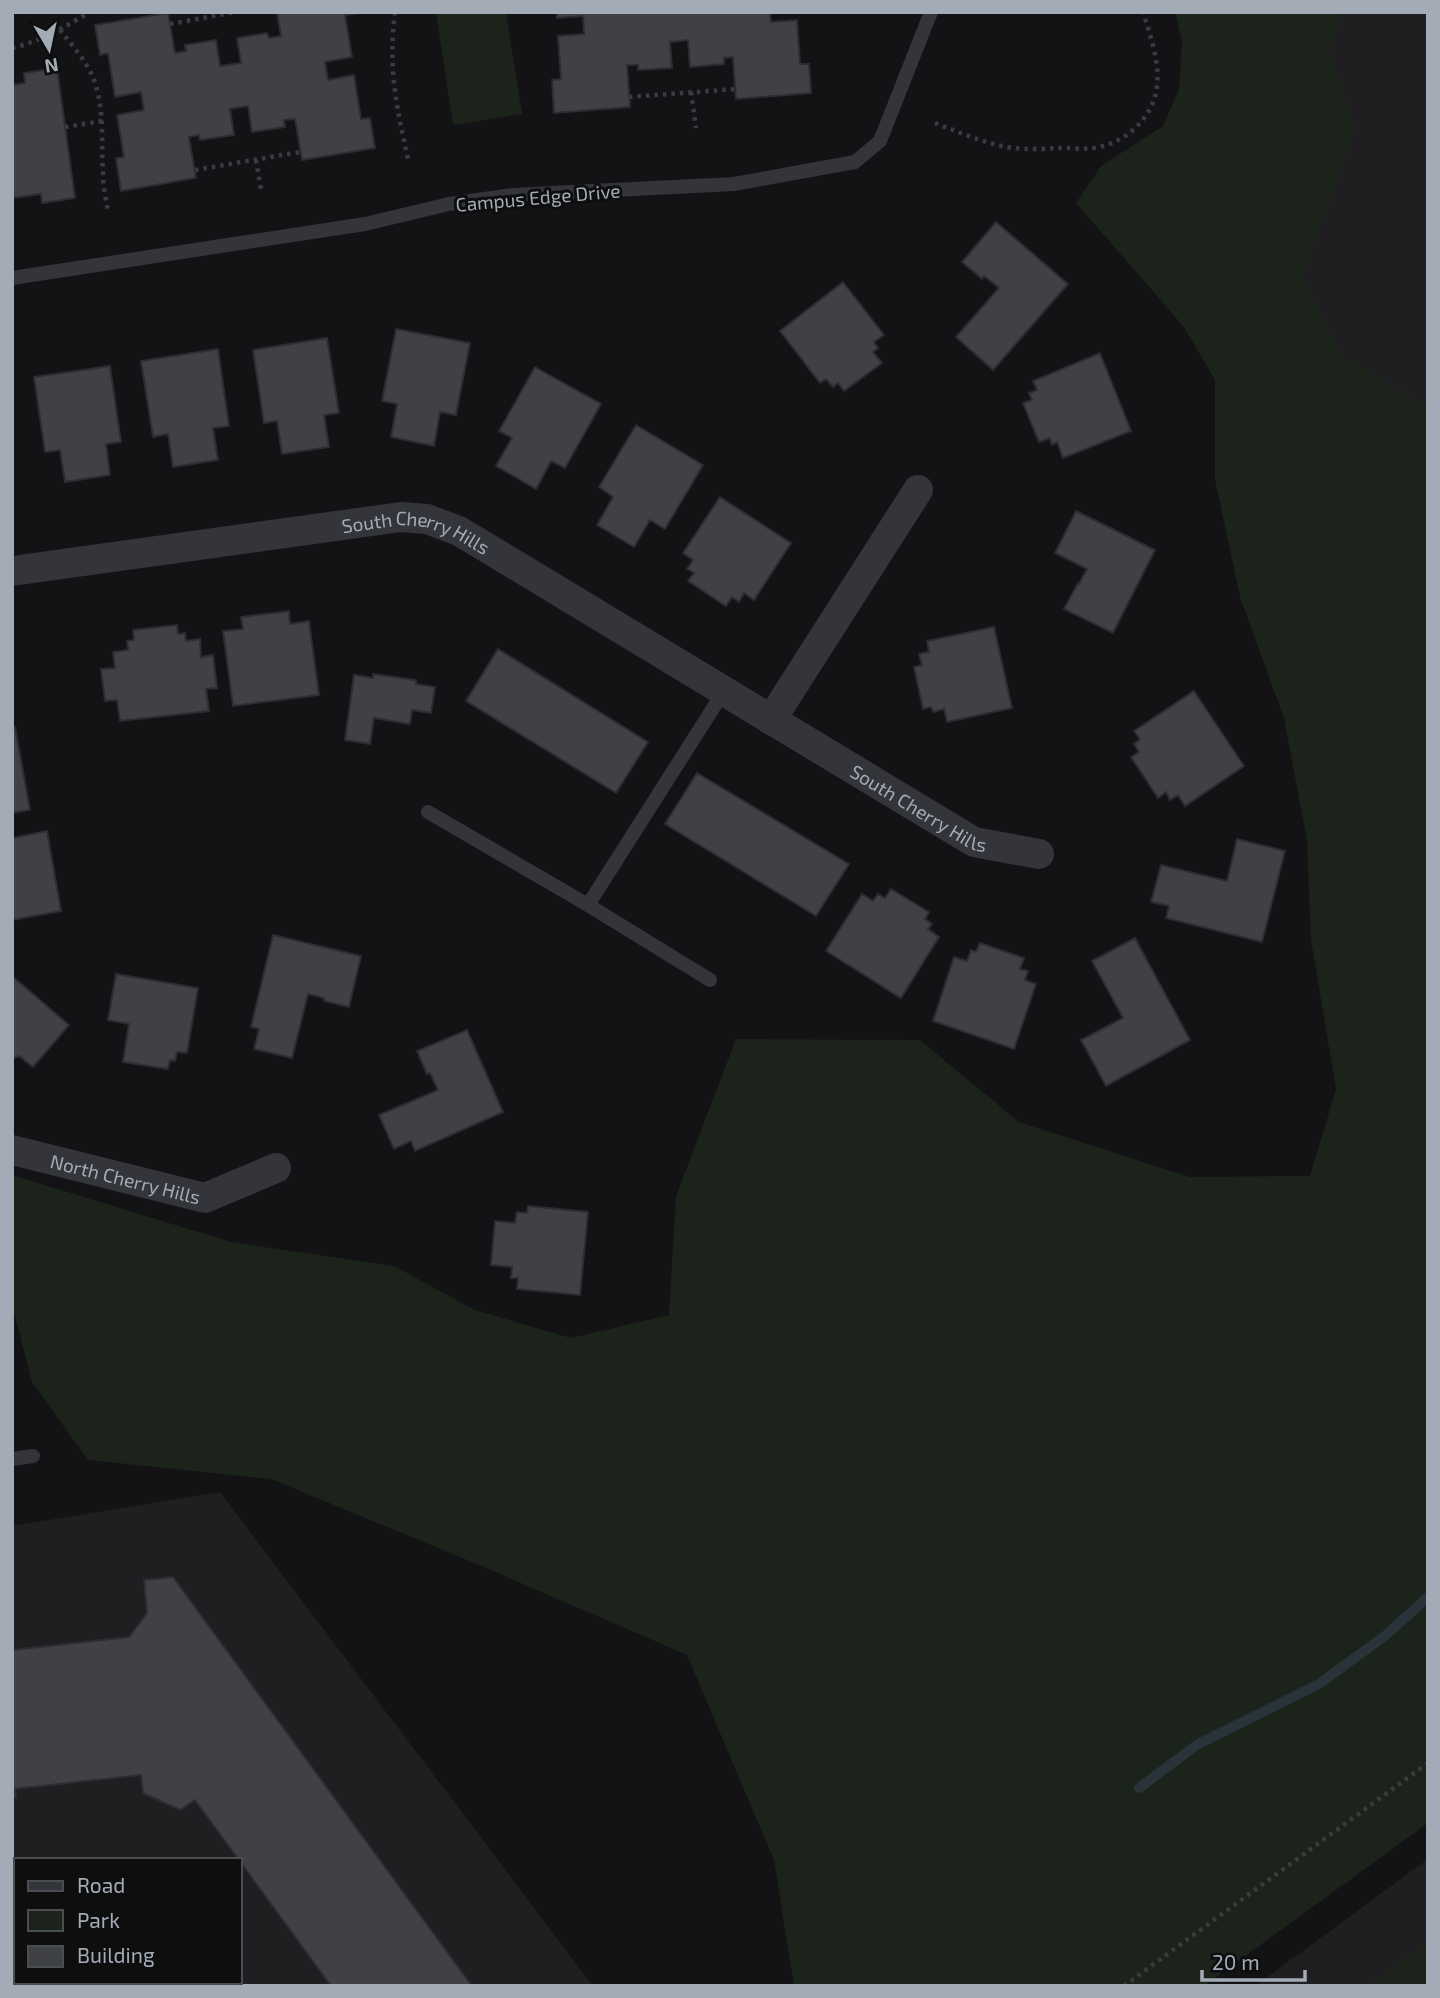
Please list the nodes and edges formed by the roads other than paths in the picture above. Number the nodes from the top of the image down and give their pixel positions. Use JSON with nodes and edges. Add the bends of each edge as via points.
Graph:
{"nodes":[{"id":1,"x":931,"y":12,"type":"edge"},
{"id":2,"x":12,"y":278,"type":"edge"},
{"id":3,"x":918,"y":490,"type":"dead end"},
{"id":4,"x":12,"y":571,"type":"edge"},
{"id":5,"x":724,"y":691,"type":"junction"},
{"id":6,"x":771,"y":720,"type":"junction"},
{"id":7,"x":428,"y":812,"type":"dead end"},
{"id":8,"x":1039,"y":854,"type":"dead end"},
{"id":9,"x":588,"y":905,"type":"junction"},
{"id":10,"x":710,"y":980,"type":"dead end"},
{"id":11,"x":12,"y":1150,"type":"edge"},
{"id":12,"x":276,"y":1168,"type":"dead end"},
{"id":13,"x":33,"y":1456,"type":"dead end"},
{"id":14,"x":12,"y":1459,"type":"edge"}],
"edges":[{"from":1,"to":2,"type":"lane","name":"Campus Edge Drive","via":[[880,141],[855,162],[734,184],[513,195],[365,224]]},
{"from":3,"to":6,"type":"street"},
{"from":4,"to":5,"type":"street","name":"South Cherry Hills","via":[[401,517],[427,519],[459,531]]},
{"from":5,"to":6,"type":"street","name":"South Cherry Hills"},
{"from":5,"to":9,"type":"lane"},
{"from":6,"to":8,"type":"street","name":"South Cherry Hills","via":[[974,842]]},
{"from":7,"to":9,"type":"lane"},
{"from":9,"to":10,"type":"lane"},
{"from":11,"to":12,"type":"street","name":"North Cherry Hills","via":[[205,1198]]},
{"from":13,"to":14,"type":"lane"}]}
